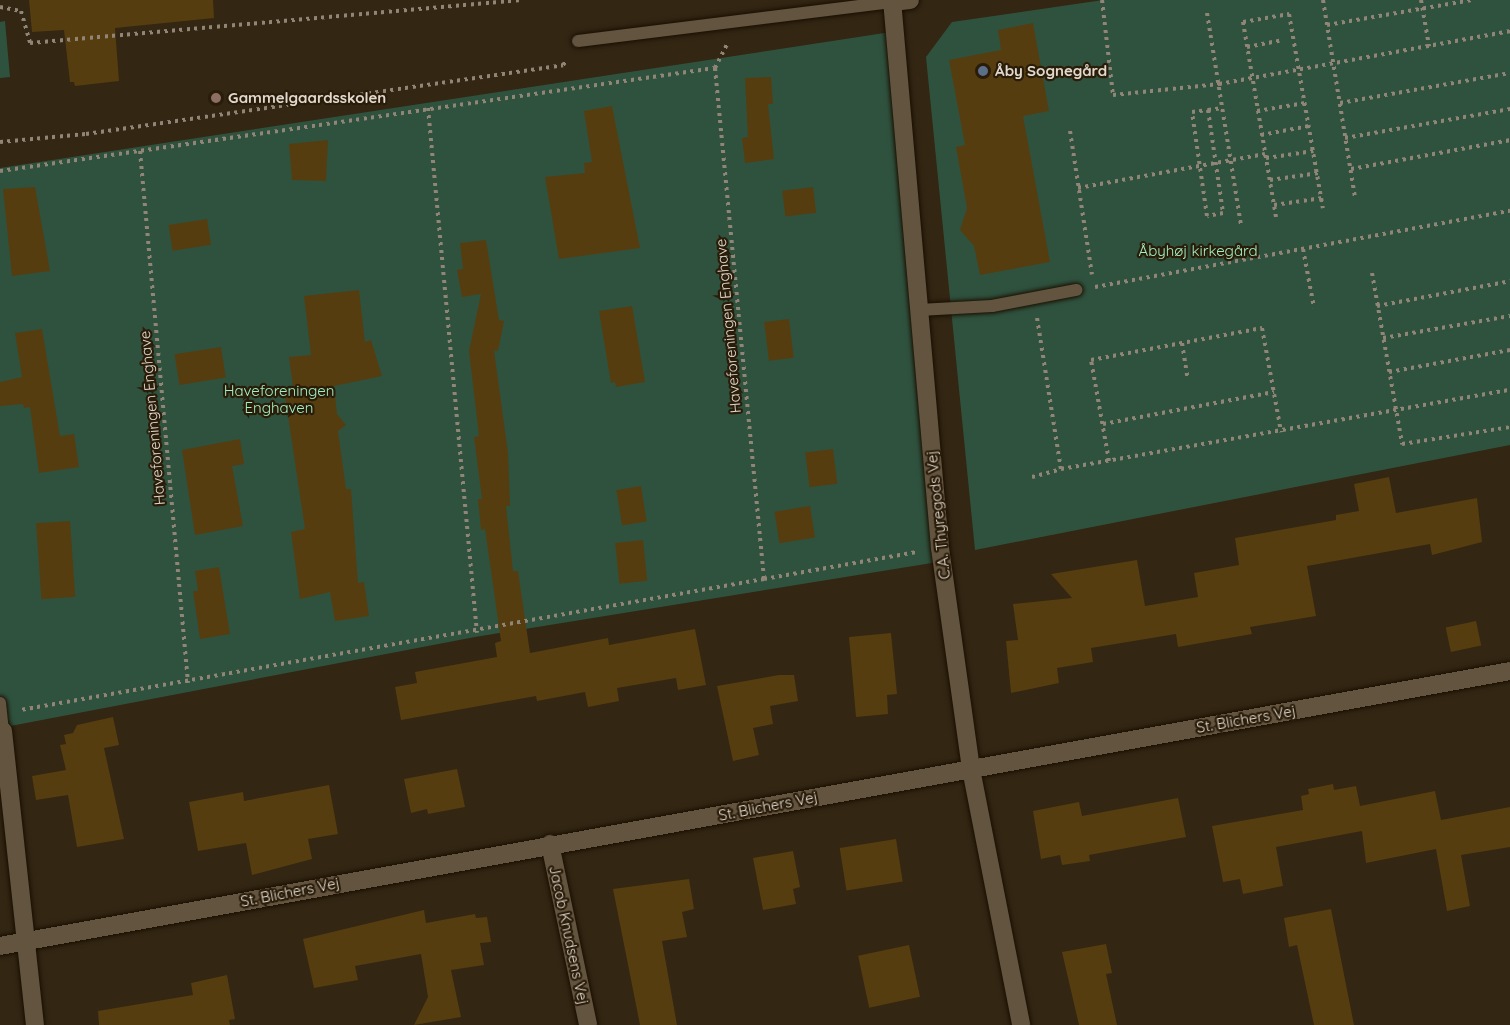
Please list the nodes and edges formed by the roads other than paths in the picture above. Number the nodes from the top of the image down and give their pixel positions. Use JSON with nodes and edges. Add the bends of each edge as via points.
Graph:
{"nodes":[{"id":1,"x":910,"y":0,"type":"edge"},
{"id":2,"x":891,"y":1,"type":"edge"},
{"id":3,"x":578,"y":41,"type":"road end"},
{"id":4,"x":1076,"y":290,"type":"road end"},
{"id":5,"x":919,"y":310,"type":"junction"},
{"id":6,"x":1510,"y":671,"type":"edge"},
{"id":7,"x":1,"y":708,"type":"edge"},
{"id":8,"x":3,"y":731,"type":"joint"},
{"id":9,"x":970,"y":769,"type":"junction"},
{"id":10,"x":550,"y":844,"type":"junction"},
{"id":11,"x":26,"y":941,"type":"junction"},
{"id":12,"x":0,"y":946,"type":"edge"},
{"id":13,"x":35,"y":1025,"type":"edge"},
{"id":14,"x":588,"y":1025,"type":"edge"},
{"id":15,"x":1021,"y":1025,"type":"edge"}],
"edges":[{"from":1,"to":2,"type":"street"},
{"from":2,"to":3,"type":"lane"},
{"from":2,"to":5,"type":"street","name":"C.A. Thyregods Vej"},
{"from":4,"to":5,"type":"lane","via":[[992,306]]},
{"from":5,"to":9,"type":"street","name":"C.A. Thyregods Vej","via":[[939,548]]},
{"from":6,"to":9,"type":"street","name":"St. Blichers Vej"},
{"from":7,"to":8,"type":"lane"},
{"from":8,"to":11,"type":"street"},
{"from":9,"to":10,"type":"street","name":"St. Blichers Vej"},
{"from":9,"to":15,"type":"street","name":"C.A. Thyregods Vej"},
{"from":10,"to":11,"type":"street","name":"St. Blichers Vej"},
{"from":10,"to":14,"type":"street","name":"Jacob Knudsens Vej"},
{"from":11,"to":12,"type":"street","name":"St. Blichers Vej"},
{"from":11,"to":13,"type":"street"}]}
